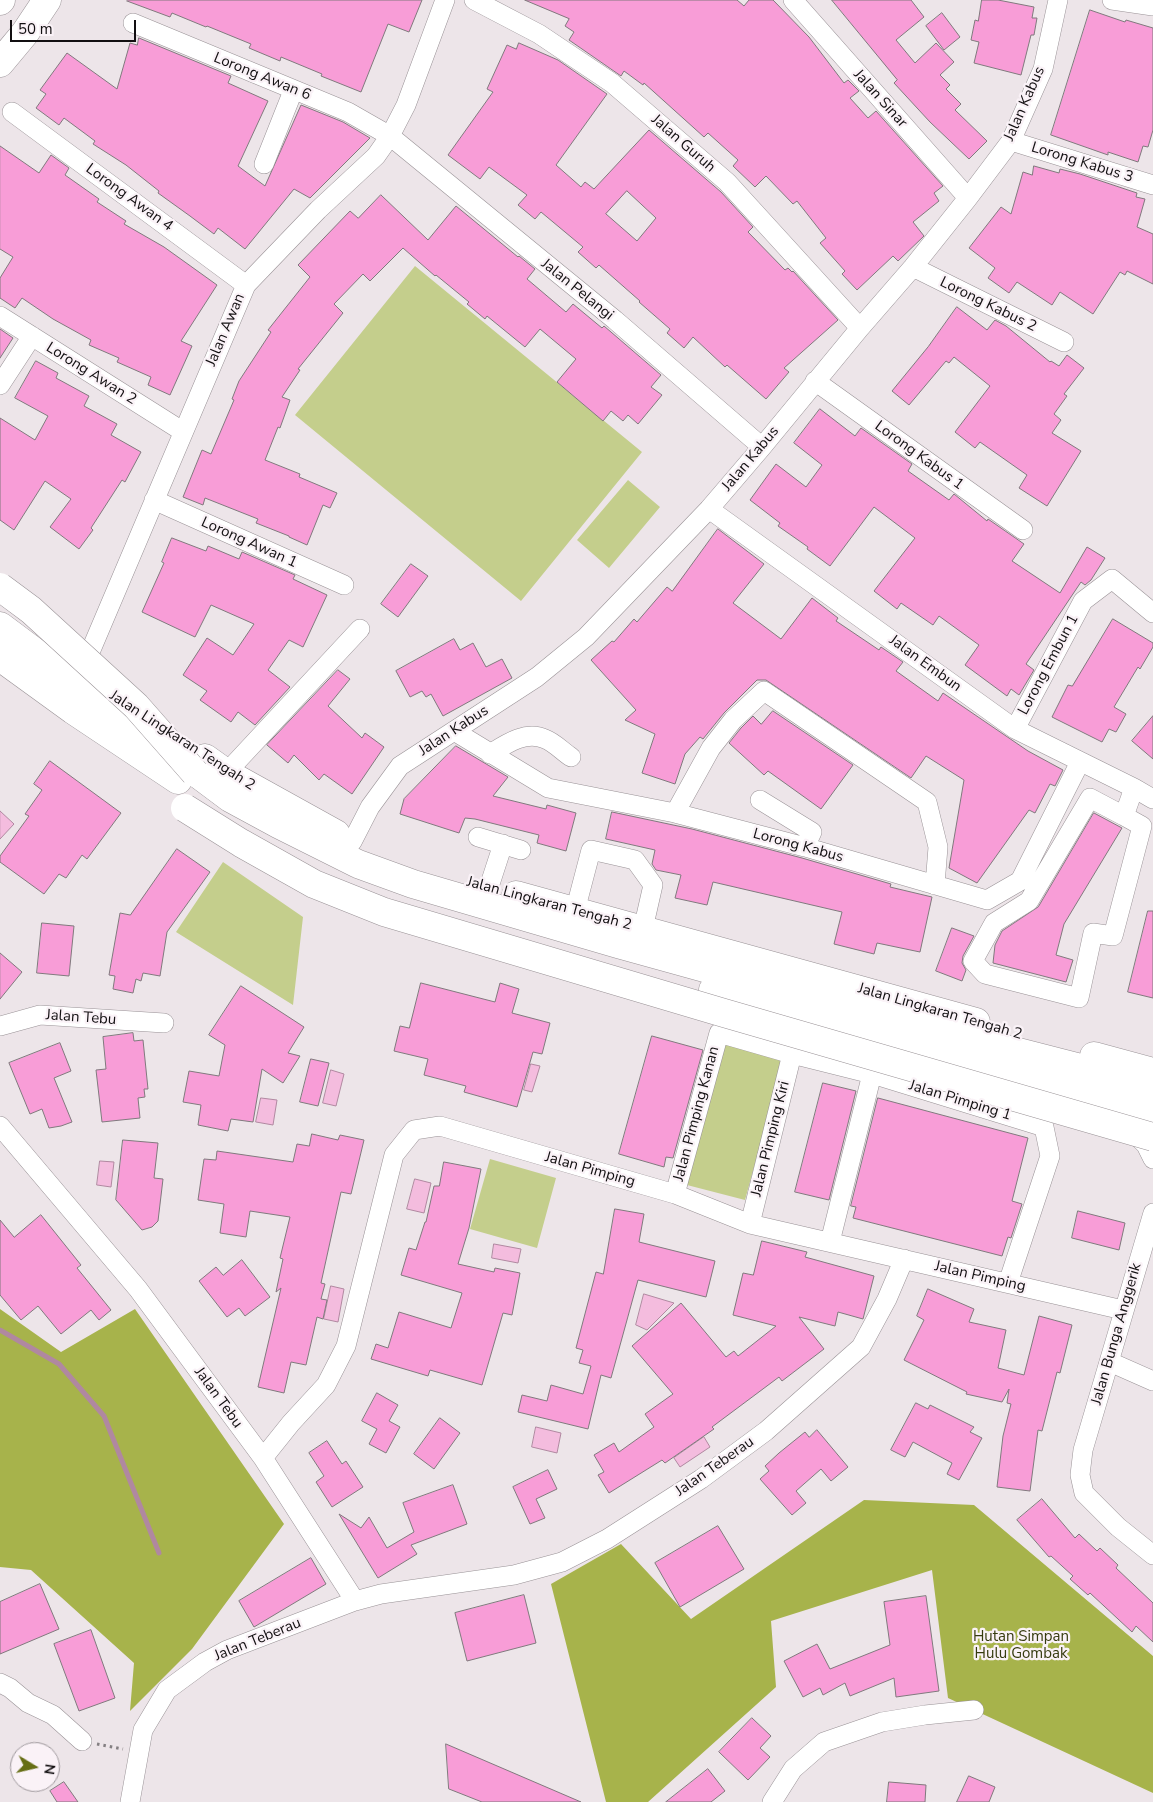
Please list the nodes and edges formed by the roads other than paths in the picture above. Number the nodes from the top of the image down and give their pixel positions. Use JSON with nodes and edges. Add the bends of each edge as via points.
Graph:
{"nodes":[{"id":1,"x":23,"y":0,"type":"edge"},
{"id":2,"x":47,"y":0,"type":"edge"},
{"id":3,"x":444,"y":0,"type":"edge"},
{"id":4,"x":474,"y":0,"type":"edge"},
{"id":5,"x":793,"y":0,"type":"edge"},
{"id":6,"x":1058,"y":0,"type":"edge"},
{"id":7,"x":1112,"y":0,"type":"edge"},
{"id":8,"x":1153,"y":6,"type":"edge"},
{"id":9,"x":133,"y":23,"type":"dead end"},
{"id":10,"x":0,"y":45,"type":"edge"},
{"id":11,"x":0,"y":62,"type":"edge"},
{"id":12,"x":293,"y":91,"type":"junction"},
{"id":13,"x":12,"y":112,"type":"dead end"},
{"id":14,"x":390,"y":136,"type":"junction"},
{"id":15,"x":1011,"y":141,"type":"junction"},
{"id":16,"x":264,"y":164,"type":"dead end"},
{"id":17,"x":1153,"y":184,"type":"edge"},
{"id":18,"x":968,"y":198,"type":"junction"},
{"id":19,"x":913,"y":267,"type":"junction"},
{"id":20,"x":246,"y":285,"type":"junction"},
{"id":21,"x":0,"y":316,"type":"edge"},
{"id":22,"x":860,"y":328,"type":"junction"},
{"id":23,"x":32,"y":336,"type":"junction"},
{"id":24,"x":1064,"y":342,"type":"dead end"},
{"id":25,"x":816,"y":381,"type":"junction"},
{"id":26,"x":0,"y":385,"type":"edge"},
{"id":27,"x":182,"y":431,"type":"junction"},
{"id":28,"x":762,"y":447,"type":"junction"},
{"id":29,"x":154,"y":500,"type":"junction"},
{"id":30,"x":709,"y":509,"type":"junction"},
{"id":31,"x":1023,"y":530,"type":"dead end"},
{"id":32,"x":344,"y":585,"type":"dead end"},
{"id":33,"x":0,"y":587,"type":"edge"},
{"id":34,"x":1153,"y":613,"type":"edge"},
{"id":35,"x":0,"y":615,"type":"edge"},
{"id":36,"x":0,"y":626,"type":"edge"},
{"id":37,"x":360,"y":629,"type":"dead end"},
{"id":38,"x":0,"y":657,"type":"edge"},
{"id":39,"x":0,"y":666,"type":"edge"},
{"id":40,"x":81,"y":674,"type":"junction"},
{"id":41,"x":1015,"y":729,"type":"junction"},
{"id":42,"x":454,"y":731,"type":"junction"},
{"id":43,"x":490,"y":754,"type":"junction"},
{"id":44,"x":571,"y":757,"type":"dead end"},
{"id":45,"x":1080,"y":762,"type":"junction"},
{"id":46,"x":195,"y":773,"type":"junction"},
{"id":47,"x":226,"y":773,"type":"junction"},
{"id":48,"x":1134,"y":788,"type":"junction"},
{"id":49,"x":760,"y":800,"type":"dead end"},
{"id":50,"x":1153,"y":800,"type":"edge"},
{"id":51,"x":675,"y":813,"type":"junction"},
{"id":52,"x":1124,"y":816,"type":"junction"},
{"id":53,"x":478,"y":837,"type":"dead end"},
{"id":54,"x":352,"y":842,"type":"junction"},
{"id":55,"x":503,"y":844,"type":"junction"},
{"id":56,"x":805,"y":848,"type":"junction"},
{"id":57,"x":521,"y":850,"type":"dead end"},
{"id":58,"x":935,"y":885,"type":"junction"},
{"id":59,"x":489,"y":887,"type":"junction"},
{"id":60,"x":575,"y":911,"type":"junction"},
{"id":61,"x":643,"y":930,"type":"junction"},
{"id":62,"x":164,"y":1023,"type":"dead end"},
{"id":63,"x":0,"y":1026,"type":"edge"},
{"id":64,"x":719,"y":1033,"type":"joint"},
{"id":65,"x":792,"y":1054,"type":"junction"},
{"id":66,"x":1153,"y":1072,"type":"edge"},
{"id":67,"x":872,"y":1074,"type":"junction"},
{"id":68,"x":1153,"y":1094,"type":"edge"},
{"id":69,"x":1098,"y":1096,"type":"junction"},
{"id":70,"x":1153,"y":1115,"type":"edge"},
{"id":71,"x":0,"y":1126,"type":"edge"},
{"id":72,"x":1153,"y":1137,"type":"edge"},
{"id":73,"x":1153,"y":1159,"type":"edge"},
{"id":74,"x":675,"y":1194,"type":"junction"},
{"id":75,"x":1153,"y":1215,"type":"edge"},
{"id":76,"x":750,"y":1224,"type":"junction"},
{"id":77,"x":830,"y":1242,"type":"junction"},
{"id":78,"x":904,"y":1259,"type":"junction"},
{"id":79,"x":1008,"y":1283,"type":"junction"},
{"id":80,"x":1123,"y":1310,"type":"junction"},
{"id":81,"x":1110,"y":1362,"type":"junction"},
{"id":82,"x":1153,"y":1381,"type":"edge"},
{"id":83,"x":263,"y":1458,"type":"junction"},
{"id":84,"x":1153,"y":1555,"type":"edge"},
{"id":85,"x":355,"y":1601,"type":"junction"},
{"id":86,"x":0,"y":1683,"type":"edge"},
{"id":87,"x":974,"y":1710,"type":"dead end"},
{"id":88,"x":82,"y":1741,"type":"road end"},
{"id":89,"x":130,"y":1802,"type":"edge"},
{"id":90,"x":772,"y":1802,"type":"edge"}],
"edges":[{"from":1,"to":10,"type":"highway"},
{"from":2,"to":11,"type":"highway"},
{"from":3,"to":14,"type":"street","name":"Jalan Awan","via":[[406,105]]},
{"from":4,"to":22,"type":"street","name":"Jalan Guruh","via":[[540,34],[612,84],[727,182]]},
{"from":5,"to":18,"type":"street","name":"Jalan Sinar"},
{"from":6,"to":15,"type":"street","name":"Jalan Kabus","via":[[1043,69]]},
{"from":7,"to":8,"type":"street"},
{"from":9,"to":12,"type":"street","name":"Lorong Awan 6"},
{"from":12,"to":14,"type":"street","name":"Lorong Awan 6","via":[[348,112]]},
{"from":12,"to":16,"type":"street"},
{"from":13,"to":20,"type":"street","name":"Lorong Awan 4"},
{"from":14,"to":20,"type":"street","name":"Jalan Awan","via":[[376,156],[318,210]]},
{"from":14,"to":28,"type":"street","name":"Jalan Pelangi","via":[[615,320]]},
{"from":15,"to":17,"type":"street","name":"Lorong Kabus 3"},
{"from":15,"to":18,"type":"street","name":"Jalan Kabus"},
{"from":18,"to":19,"type":"street","name":"Jalan Kabus"},
{"from":19,"to":22,"type":"street","name":"Jalan Kabus"},
{"from":19,"to":24,"type":"street","name":"Lorong Kabus 2"},
{"from":20,"to":27,"type":"street","name":"Jalan Awan"},
{"from":21,"to":23,"type":"street","name":"Lorong Awan 2"},
{"from":22,"to":25,"type":"street","name":"Jalan Kabus"},
{"from":23,"to":26,"type":"street"},
{"from":23,"to":27,"type":"street","name":"Lorong Awan 2"},
{"from":25,"to":28,"type":"street","name":"Jalan Kabus"},
{"from":25,"to":31,"type":"street","name":"Lorong Kabus 1"},
{"from":27,"to":29,"type":"street","name":"Jalan Awan"},
{"from":28,"to":30,"type":"street","name":"Jalan Kabus"},
{"from":29,"to":32,"type":"street","name":"Lorong Awan 1"},
{"from":29,"to":40,"type":"street","name":"Jalan Awan"},
{"from":30,"to":41,"type":"street","name":"Jalan Embun"},
{"from":30,"to":42,"type":"street","name":"Jalan Kabus","via":[[586,638],[537,676]]},
{"from":33,"to":46,"type":"highway","bridge":true,"via":[[31,610],[136,706]]},
{"from":34,"to":41,"type":"street","name":"Lorong Embun 1","via":[[1112,579],[1083,601]]},
{"from":35,"to":40,"type":"highway","name":"Jalan Lingkaran Tengah 2"},
{"from":36,"to":46,"type":"highway","bridge":true},
{"from":37,"to":47,"type":"street"},
{"from":38,"to":69,"type":"highway","via":[[224,811],[339,873],[424,904],[793,1014]]},
{"from":39,"to":72,"type":"highway","bridge":true,"via":[[106,744],[185,808],[314,884],[384,912]]},
{"from":40,"to":47,"type":"highway","name":"Jalan Lingkaran Tengah 2"},
{"from":41,"to":45,"type":"street","name":"Jalan Embun"},
{"from":42,"to":43,"type":"street","name":"Lorong Kabus"},
{"from":42,"to":54,"type":"street","name":"Jalan Kabus","via":[[400,766],[370,807]]},
{"from":43,"to":44,"type":"street","via":[[515,739],[532,736],[545,738]]},
{"from":43,"to":51,"type":"street","name":"Lorong Kabus","via":[[548,788]]},
{"from":45,"to":48,"type":"street","name":"Jalan Embun"},
{"from":45,"to":58,"type":"street","name":"Lorong Kabus","via":[[1020,881],[987,900]]},
{"from":46,"to":68,"type":"highway","via":[[230,798],[278,824],[358,864],[413,884],[859,1011],[1077,1067]]},
{"from":47,"to":54,"type":"highway","name":"Jalan Lingkaran Tengah 2"},
{"from":48,"to":50,"type":"street","name":"Jalan Embun"},
{"from":48,"to":52,"type":"street"},
{"from":49,"to":56,"type":"street","via":[[812,832]]},
{"from":51,"to":56,"type":"street","name":"Lorong Kabus"},
{"from":51,"to":58,"type":"street","via":[[711,748],[733,720],[764,691],[927,802],[938,847]]},
{"from":52,"to":52,"type":"street","via":[[1142,826],[1113,936],[1093,933],[1080,998],[985,974],[973,961],[994,923],[1029,901],[1090,798]]},
{"from":53,"to":55,"type":"street"},
{"from":54,"to":59,"type":"highway","name":"Jalan Lingkaran Tengah 2","via":[[432,871]]},
{"from":55,"to":57,"type":"street"},
{"from":55,"to":59,"type":"street"},
{"from":56,"to":58,"type":"street","name":"Lorong Kabus"},
{"from":59,"to":60,"type":"highway","name":"Jalan Lingkaran Tengah 2"},
{"from":60,"to":61,"type":"highway","name":"Jalan Lingkaran Tengah 2"},
{"from":60,"to":61,"type":"street","via":[[592,850],[635,860],[653,885]]},
{"from":61,"to":66,"type":"highway","name":"Jalan Lingkaran Tengah 2"},
{"from":62,"to":63,"type":"street","name":"Jalan Tebu","via":[[40,1015]]},
{"from":64,"to":65,"type":"street","name":"Jalan Pimping 1"},
{"from":64,"to":74,"type":"street","name":"Jalan Pimping Kanan"},
{"from":65,"to":67,"type":"street","name":"Jalan Pimping 1"},
{"from":65,"to":76,"type":"street","name":"Jalan Pimping Kiri"},
{"from":67,"to":77,"type":"street"},
{"from":67,"to":79,"type":"street","name":"Jalan Pimping 1","via":[[1044,1127],[1050,1156]]},
{"from":69,"to":70,"type":"highway"},
{"from":69,"to":73,"type":"street","via":[[1146,1145]]},
{"from":71,"to":83,"type":"street","name":"Jalan Tebu","via":[[138,1289]]},
{"from":74,"to":76,"type":"street","name":"Jalan Pimping"},
{"from":74,"to":83,"type":"street","name":"Jalan Pimping","via":[[440,1126],[414,1130],[394,1155],[346,1346],[326,1385]]},
{"from":75,"to":80,"type":"street","name":"Jalan Bunga Anggerik"},
{"from":76,"to":77,"type":"street","name":"Jalan Pimping"},
{"from":77,"to":78,"type":"street","name":"Jalan Pimping"},
{"from":78,"to":79,"type":"street","name":"Jalan Pimping"},
{"from":78,"to":85,"type":"street","name":"Jalan Teberau","via":[[861,1347],[766,1431],[701,1479],[607,1539],[562,1562],[514,1574],[381,1594]]},
{"from":79,"to":80,"type":"street","name":"Jalan Pimping"},
{"from":80,"to":81,"type":"street","name":"Jalan Bunga Anggerik"},
{"from":81,"to":82,"type":"street"},
{"from":81,"to":84,"type":"street","name":"Jalan Bunga Anggerik","via":[[1083,1450],[1080,1475],[1084,1494]]},
{"from":83,"to":85,"type":"street","name":"Jalan Tebu"},
{"from":85,"to":89,"type":"street","name":"Jalan Teberau","via":[[227,1650],[167,1690],[143,1730]]},
{"from":86,"to":88,"type":"street","via":[[28,1703],[53,1715]]},
{"from":87,"to":90,"type":"street","via":[[882,1722],[824,1742],[793,1769]]}]}
